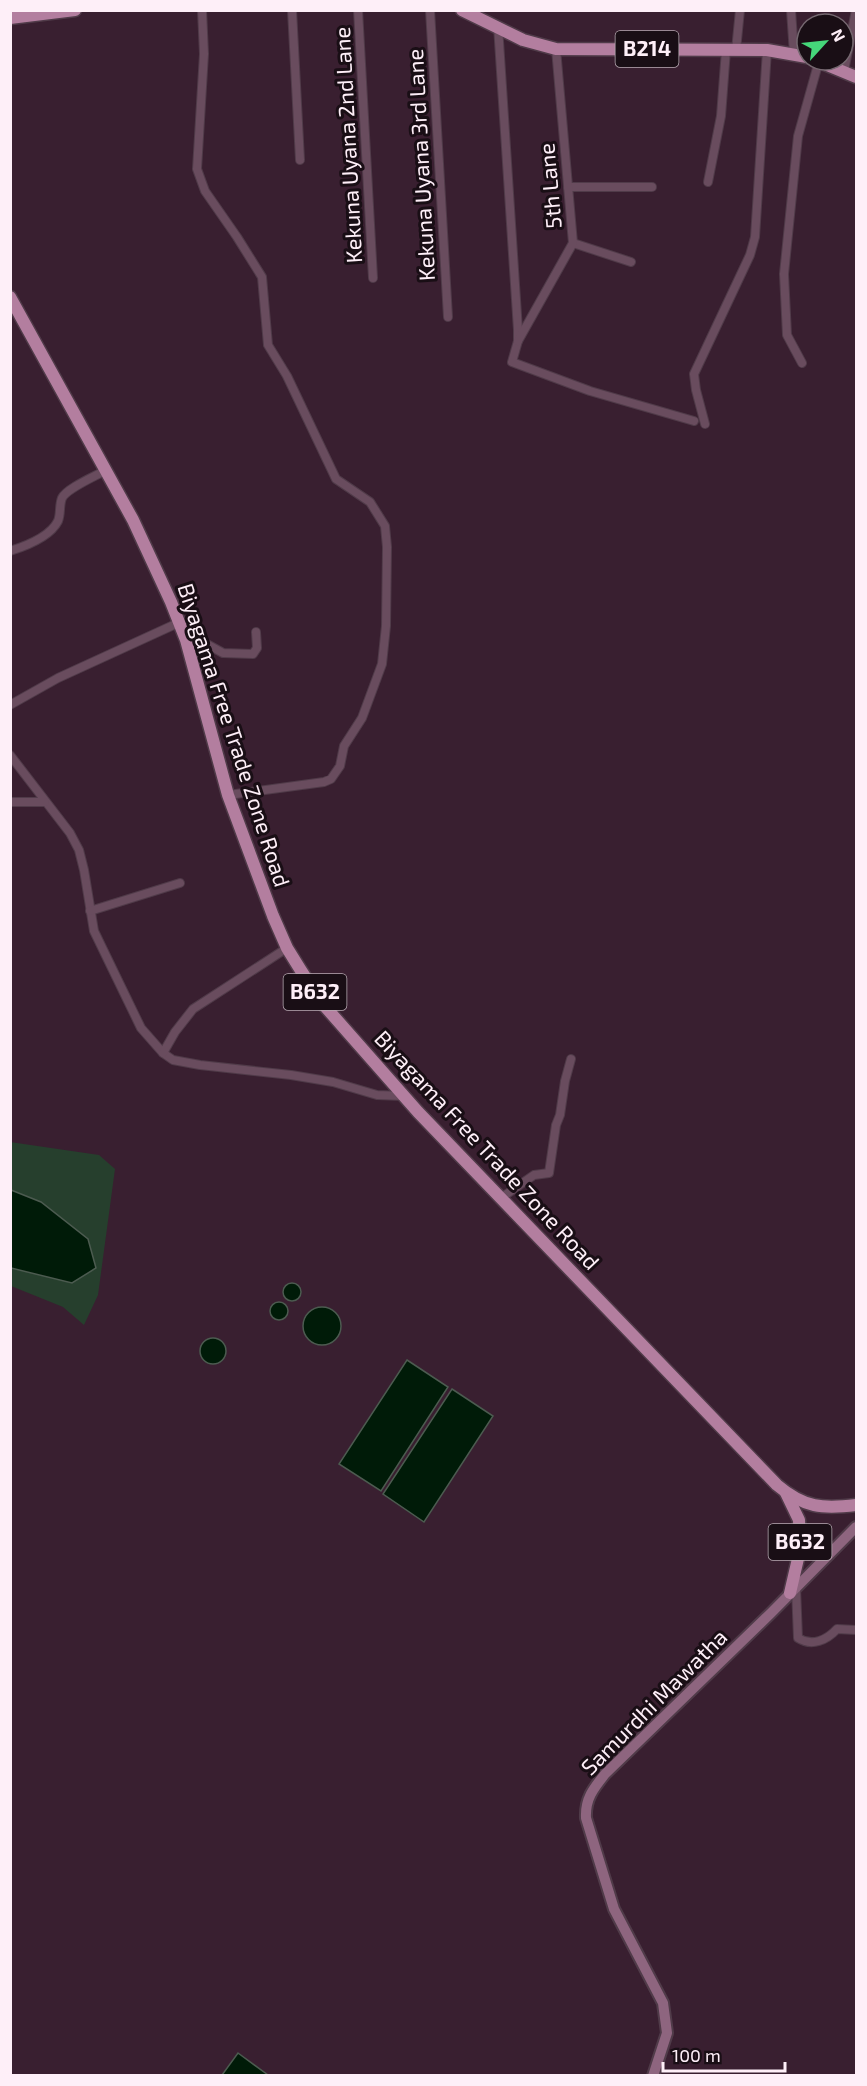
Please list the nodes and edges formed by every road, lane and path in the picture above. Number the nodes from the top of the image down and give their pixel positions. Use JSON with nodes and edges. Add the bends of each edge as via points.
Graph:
{"nodes":[{"id":1,"x":75,"y":10,"type":"edge"},
{"id":2,"x":202,"y":10,"type":"edge"},
{"id":3,"x":292,"y":10,"type":"edge"},
{"id":4,"x":358,"y":10,"type":"edge"},
{"id":5,"x":430,"y":10,"type":"edge"},
{"id":6,"x":462,"y":10,"type":"edge"},
{"id":7,"x":740,"y":10,"type":"edge"},
{"id":8,"x":791,"y":10,"type":"edge"},
{"id":9,"x":10,"y":18,"type":"edge"},
{"id":10,"x":498,"y":26,"type":"junction"},
{"id":11,"x":556,"y":49,"type":"junction"},
{"id":12,"x":731,"y":50,"type":"junction"},
{"id":13,"x":767,"y":51,"type":"junction"},
{"id":14,"x":794,"y":54,"type":"joint"},
{"id":15,"x":811,"y":72,"type":"edge"},
{"id":16,"x":300,"y":160,"type":"dead end"},
{"id":17,"x":708,"y":182,"type":"dead end"},
{"id":18,"x":568,"y":187,"type":"junction"},
{"id":19,"x":652,"y":187,"type":"dead end"},
{"id":20,"x":573,"y":243,"type":"junction"},
{"id":21,"x":631,"y":262,"type":"dead end"},
{"id":22,"x":373,"y":278,"type":"dead end"},
{"id":23,"x":10,"y":297,"type":"edge"},
{"id":24,"x":448,"y":317,"type":"dead end"},
{"id":25,"x":518,"y":341,"type":"junction"},
{"id":26,"x":802,"y":363,"type":"dead end"},
{"id":27,"x":694,"y":421,"type":"dead end"},
{"id":28,"x":705,"y":424,"type":"dead end"},
{"id":29,"x":106,"y":470,"type":"junction"},
{"id":30,"x":10,"y":551,"type":"edge"},
{"id":31,"x":178,"y":623,"type":"junction"},
{"id":32,"x":256,"y":632,"type":"dead end"},
{"id":33,"x":186,"y":640,"type":"junction"},
{"id":34,"x":10,"y":705,"type":"edge"},
{"id":35,"x":10,"y":755,"type":"edge"},
{"id":36,"x":228,"y":795,"type":"junction"},
{"id":37,"x":10,"y":802,"type":"edge"},
{"id":38,"x":45,"y":802,"type":"junction"},
{"id":39,"x":180,"y":884,"type":"dead end"},
{"id":40,"x":90,"y":911,"type":"junction"},
{"id":41,"x":287,"y":948,"type":"junction"},
{"id":42,"x":163,"y":1053,"type":"junction"},
{"id":43,"x":572,"y":1059,"type":"dead end"},
{"id":44,"x":404,"y":1096,"type":"junction"},
{"id":45,"x":501,"y":1198,"type":"junction"},
{"id":46,"x":786,"y":1493,"type":"junction"},
{"id":47,"x":856,"y":1505,"type":"edge"},
{"id":48,"x":856,"y":1527,"type":"edge"},
{"id":49,"x":793,"y":1590,"type":"junction"},
{"id":50,"x":856,"y":1630,"type":"edge"},
{"id":51,"x":653,"y":2076,"type":"edge"}],
"edges":[{"from":1,"to":9,"type":"main road"},
{"from":2,"to":36,"type":"street","via":[[204,54],[197,170],[205,191],[262,277],[268,345],[287,375],[336,479],[370,502],[385,526],[387,547],[382,664],[362,718],[344,746],[340,766],[324,782]]},
{"from":3,"to":16,"type":"street"},
{"from":4,"to":22,"type":"street","name":"Kekuna Uyana 2nd Lane"},
{"from":5,"to":24,"type":"street","name":"Kekuna Uyana 3rd Lane"},
{"from":6,"to":10,"type":"main road","number":"B214"},
{"from":7,"to":12,"type":"street"},
{"from":8,"to":14,"type":"street"},
{"from":10,"to":11,"type":"main road","number":"B214","via":[[538,46]]},
{"from":10,"to":25,"type":"street"},
{"from":11,"to":12,"type":"main road","number":"B214"},
{"from":11,"to":18,"type":"street","name":"5th Lane"},
{"from":12,"to":13,"type":"main road","number":"B214"},
{"from":12,"to":17,"type":"street"},
{"from":13,"to":14,"type":"main road","number":"B214"},
{"from":13,"to":28,"type":"street","via":[[755,237],[694,374]]},
{"from":15,"to":26,"type":"street","via":[[798,136],[784,274],[787,335]]},
{"from":18,"to":19,"type":"street"},
{"from":18,"to":20,"type":"street","name":"5th Lane"},
{"from":20,"to":21,"type":"street"},
{"from":20,"to":25,"type":"street","name":"5th Lane"},
{"from":23,"to":29,"type":"main road","name":"Biyagama Free Trade Zone Road","number":"B632"},
{"from":25,"to":27,"type":"street","via":[[512,362],[590,392]]},
{"from":29,"to":30,"type":"street","via":[[68,492],[52,530]]},
{"from":29,"to":31,"type":"main road","name":"Biyagama Free Trade Zone Road","number":"B632","via":[[151,556]]},
{"from":31,"to":33,"type":"main road","name":"Biyagama Free Trade Zone Road","number":"B632"},
{"from":31,"to":34,"type":"street","via":[[58,678]]},
{"from":32,"to":33,"type":"street","via":[[254,654],[223,653],[203,642]]},
{"from":33,"to":36,"type":"main road","name":"Biyagama Free Trade Zone Road","number":"B632"},
{"from":35,"to":38,"type":"street"},
{"from":36,"to":41,"type":"main road","name":"Biyagama Free Trade Zone Road","number":"B632"},
{"from":37,"to":38,"type":"street"},
{"from":38,"to":40,"type":"street","via":[[70,832],[79,850]]},
{"from":39,"to":40,"type":"street"},
{"from":40,"to":42,"type":"street","via":[[94,931],[130,1010]]},
{"from":41,"to":42,"type":"street","via":[[193,1009]]},
{"from":41,"to":44,"type":"main road","name":"Biyagama Free Trade Zone Road","number":"B632","via":[[322,1003]]},
{"from":42,"to":44,"type":"street","via":[[173,1060],[200,1065],[291,1075],[377,1095]]},
{"from":43,"to":45,"type":"street","via":[[549,1173],[534,1175]]},
{"from":44,"to":45,"type":"main road","name":"Biyagama Free Trade Zone Road","number":"B632"},
{"from":45,"to":46,"type":"main road","name":"Biyagama Free Trade Zone Road","number":"B632"},
{"from":46,"to":47,"type":"main road","name":"Biyagama Free Trade Zone Road","number":"B632","via":[[815,1507]]},
{"from":46,"to":49,"type":"main road","name":"Biyagama Free Trade Zone Road","number":"B632","via":[[799,1520],[800,1550]]},
{"from":48,"to":49,"type":"main road","name":"Samurdhi Mawatha"},
{"from":49,"to":50,"type":"street","via":[[798,1638],[818,1641],[829,1638],[837,1629]]},
{"from":49,"to":51,"type":"main road","name":"Samurdhi Mawatha","via":[[617,1762],[589,1796],[585,1808],[614,1909],[663,2003],[667,2033]]}]}
